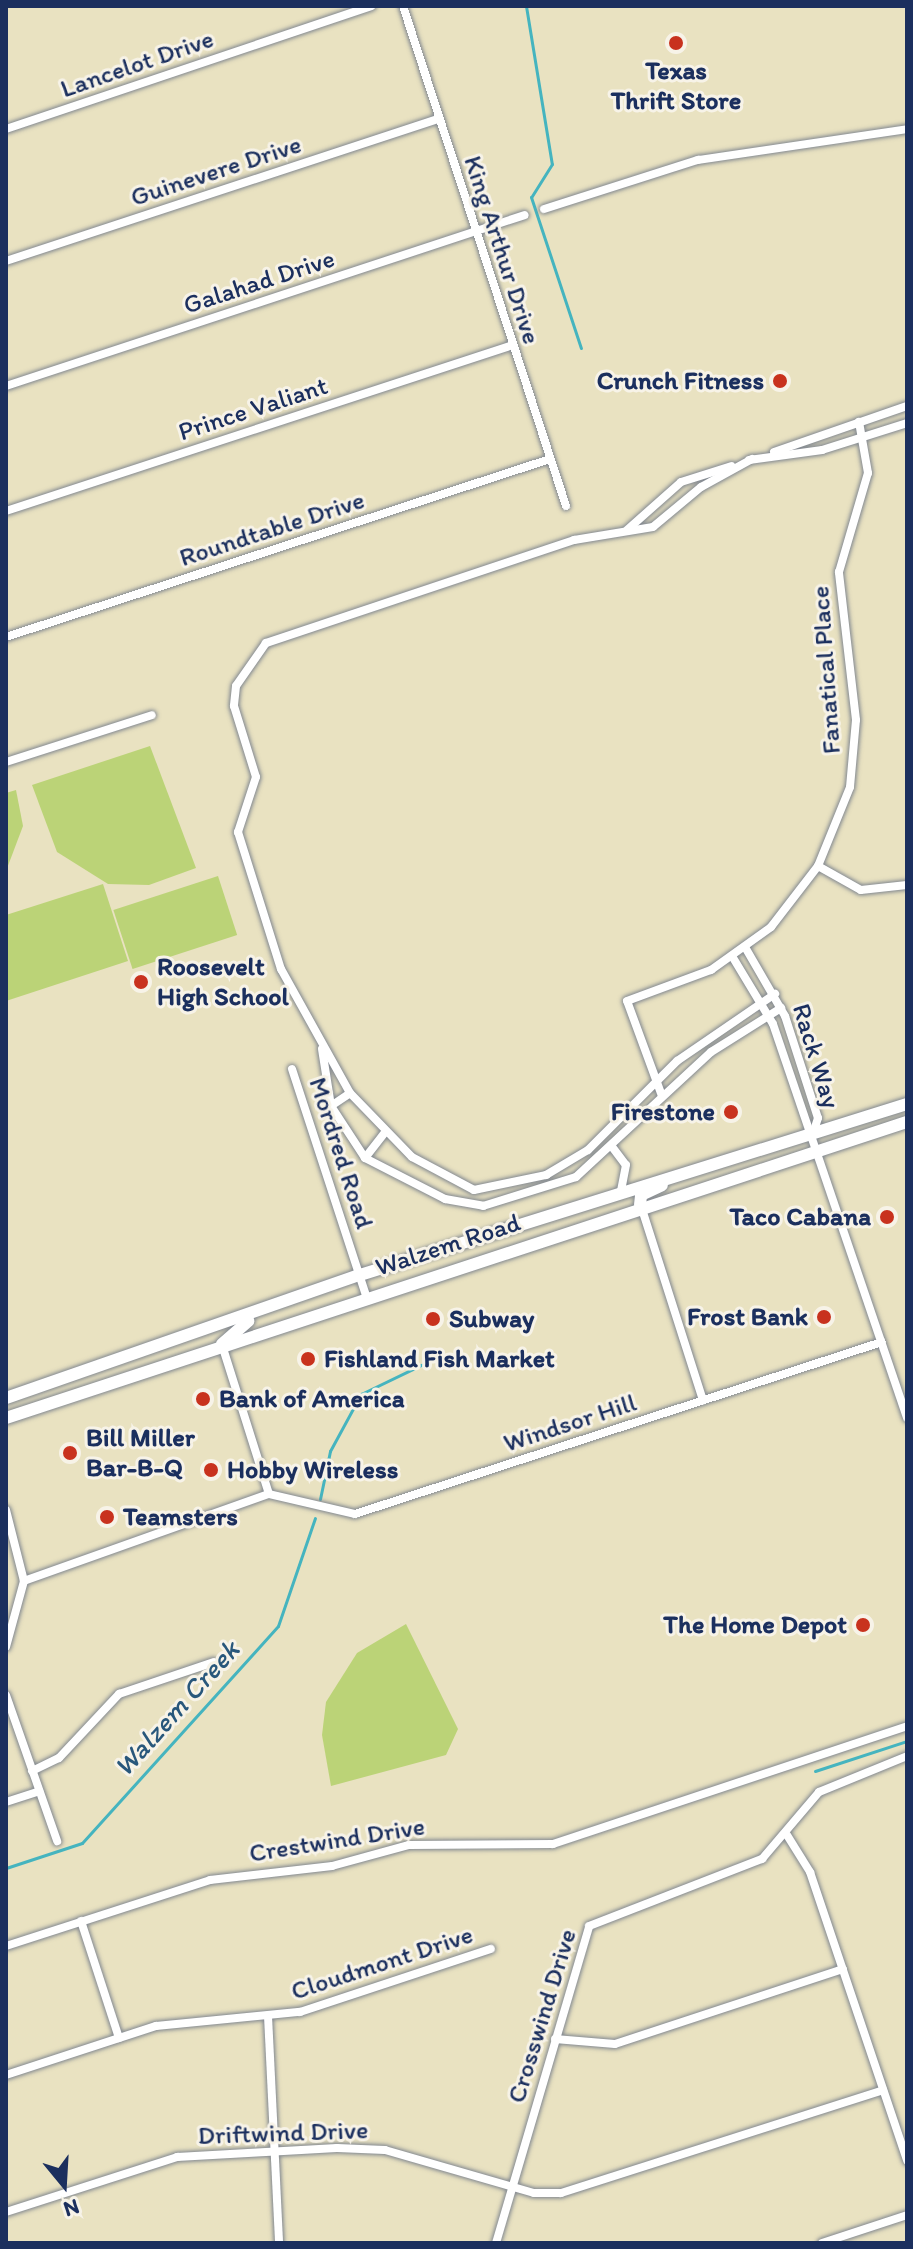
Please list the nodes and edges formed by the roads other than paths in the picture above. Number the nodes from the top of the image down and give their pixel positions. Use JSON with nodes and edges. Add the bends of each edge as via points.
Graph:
{"nodes":[{"id":1,"x":372,"y":6,"type":"edge"},
{"id":2,"x":403,"y":6,"type":"edge"},
{"id":3,"x":438,"y":119,"type":"junction"},
{"id":4,"x":6,"y":129,"type":"edge"},
{"id":5,"x":907,"y":129,"type":"edge"},
{"id":6,"x":544,"y":209,"type":"dead end"},
{"id":7,"x":525,"y":215,"type":"dead end"},
{"id":8,"x":476,"y":232,"type":"junction"},
{"id":9,"x":6,"y":261,"type":"edge"},
{"id":10,"x":513,"y":345,"type":"junction"},
{"id":11,"x":6,"y":386,"type":"edge"},
{"id":12,"x":907,"y":406,"type":"edge"},
{"id":13,"x":859,"y":422,"type":"junction"},
{"id":14,"x":907,"y":423,"type":"edge"},
{"id":15,"x":863,"y":437,"type":"junction"},
{"id":16,"x":770,"y":454,"type":"junction"},
{"id":17,"x":550,"y":459,"type":"junction"},
{"id":18,"x":752,"y":459,"type":"junction"},
{"id":19,"x":656,"y":505,"type":"junction"},
{"id":20,"x":566,"y":506,"type":"dead end"},
{"id":21,"x":6,"y":511,"type":"edge"},
{"id":22,"x":668,"y":518,"type":"junction"},
{"id":23,"x":626,"y":531,"type":"junction"},
{"id":24,"x":6,"y":637,"type":"edge"},
{"id":25,"x":152,"y":715,"type":"dead end"},
{"id":26,"x":6,"y":762,"type":"edge"},
{"id":27,"x":818,"y":866,"type":"junction"},
{"id":28,"x":907,"y":885,"type":"edge"},
{"id":29,"x":745,"y":947,"type":"junction"},
{"id":30,"x":732,"y":956,"type":"junction"},
{"id":31,"x":775,"y":994,"type":"junction"},
{"id":32,"x":762,"y":1001,"type":"junction"},
{"id":33,"x":781,"y":1008,"type":"junction"},
{"id":34,"x":769,"y":1015,"type":"junction"},
{"id":35,"x":322,"y":1048,"type":"junction"},
{"id":36,"x":292,"y":1069,"type":"dead end"},
{"id":37,"x":654,"y":1084,"type":"junction"},
{"id":38,"x":350,"y":1093,"type":"junction"},
{"id":39,"x":662,"y":1096,"type":"junction"},
{"id":40,"x":907,"y":1104,"type":"edge"},
{"id":41,"x":331,"y":1106,"type":"junction"},
{"id":42,"x":907,"y":1122,"type":"edge"},
{"id":43,"x":813,"y":1133,"type":"junction"},
{"id":44,"x":384,"y":1134,"type":"junction"},
{"id":45,"x":613,"y":1148,"type":"junction"},
{"id":46,"x":818,"y":1149,"type":"junction"},
{"id":47,"x":365,"y":1158,"type":"junction"},
{"id":48,"x":701,"y":1166,"type":"junction"},
{"id":49,"x":621,"y":1191,"type":"junction"},
{"id":50,"x":640,"y":1205,"type":"junction"},
{"id":51,"x":360,"y":1275,"type":"junction"},
{"id":52,"x":366,"y":1295,"type":"junction"},
{"id":53,"x":282,"y":1302,"type":"junction"},
{"id":54,"x":882,"y":1342,"type":"junction"},
{"id":55,"x":222,"y":1344,"type":"junction"},
{"id":56,"x":6,"y":1398,"type":"edge"},
{"id":57,"x":703,"y":1400,"type":"junction"},
{"id":58,"x":6,"y":1418,"type":"edge"},
{"id":59,"x":907,"y":1418,"type":"edge"},
{"id":60,"x":269,"y":1494,"type":"junction"},
{"id":61,"x":6,"y":1510,"type":"edge"},
{"id":62,"x":24,"y":1581,"type":"junction"},
{"id":63,"x":6,"y":1647,"type":"edge"},
{"id":64,"x":214,"y":1662,"type":"dead end"},
{"id":65,"x":6,"y":1695,"type":"edge"},
{"id":66,"x":907,"y":1726,"type":"edge"},
{"id":67,"x":907,"y":1756,"type":"edge"},
{"id":68,"x":32,"y":1771,"type":"junction"},
{"id":69,"x":39,"y":1791,"type":"junction"},
{"id":70,"x":6,"y":1802,"type":"edge"},
{"id":71,"x":787,"y":1835,"type":"junction"},
{"id":72,"x":57,"y":1841,"type":"dead end"},
{"id":73,"x":81,"y":1921,"type":"junction"},
{"id":74,"x":6,"y":1946,"type":"edge"},
{"id":75,"x":491,"y":1949,"type":"dead end"},
{"id":76,"x":843,"y":1969,"type":"junction"},
{"id":77,"x":268,"y":2016,"type":"junction"},
{"id":78,"x":119,"y":2038,"type":"junction"},
{"id":79,"x":555,"y":2039,"type":"junction"},
{"id":80,"x":6,"y":2075,"type":"edge"},
{"id":81,"x":883,"y":2090,"type":"junction"},
{"id":82,"x":276,"y":2151,"type":"junction"},
{"id":83,"x":907,"y":2161,"type":"edge"},
{"id":84,"x":512,"y":2187,"type":"junction"},
{"id":85,"x":6,"y":2212,"type":"edge"},
{"id":86,"x":907,"y":2215,"type":"edge"},
{"id":87,"x":279,"y":2243,"type":"edge"},
{"id":88,"x":496,"y":2243,"type":"edge"},
{"id":89,"x":822,"y":2243,"type":"edge"}],
"edges":[{"from":1,"to":4,"type":"street","name":"Lancelot Drive"},
{"from":2,"to":3,"type":"street","name":"King Arthur Drive"},
{"from":3,"to":8,"type":"street","name":"King Arthur Drive"},
{"from":3,"to":9,"type":"street","name":"Guinevere Drive"},
{"from":5,"to":6,"type":"street","via":[[698,160]]},
{"from":7,"to":8,"type":"street","name":"Galahad Drive"},
{"from":8,"to":10,"type":"street","name":"King Arthur Drive"},
{"from":8,"to":11,"type":"street","name":"Galahad Drive"},
{"from":10,"to":17,"type":"street","name":"King Arthur Drive"},
{"from":10,"to":21,"type":"street","name":"Prince Valiant"},
{"from":12,"to":13,"type":"street"},
{"from":13,"to":15,"type":"street","name":"Fanatical Place"},
{"from":13,"to":16,"type":"street"},
{"from":14,"to":15,"type":"street"},
{"from":15,"to":16,"type":"street"},
{"from":15,"to":27,"type":"street","name":"Fanatical Place","via":[[868,473],[839,572],[856,751],[842,813]]},
{"from":16,"to":18,"type":"street"},
{"from":17,"to":20,"type":"street","name":"King Arthur Drive"},
{"from":17,"to":24,"type":"street","name":"Roundtable Drive"},
{"from":18,"to":19,"type":"street","via":[[681,482]]},
{"from":18,"to":22,"type":"street","via":[[701,487]]},
{"from":19,"to":22,"type":"street"},
{"from":19,"to":23,"type":"street"},
{"from":22,"to":23,"type":"street"},
{"from":23,"to":35,"type":"street","via":[[574,540],[279,636],[241,669],[234,706],[256,777],[241,807],[241,846],[281,969]]},
{"from":25,"to":26,"type":"street"},
{"from":27,"to":28,"type":"street","via":[[861,890]]},
{"from":27,"to":29,"type":"street","name":"Fanatical Place","via":[[796,901]]},
{"from":29,"to":30,"type":"street","name":"Fanatical Place"},
{"from":29,"to":31,"type":"street","name":"Rack Way"},
{"from":30,"to":32,"type":"street","name":"Rack Way"},
{"from":30,"to":37,"type":"street","name":"Fanatical Place","via":[[627,1001]]},
{"from":31,"to":32,"type":"street"},
{"from":31,"to":33,"type":"street","name":"Rack Way"},
{"from":32,"to":34,"type":"street","name":"Rack Way"},
{"from":32,"to":37,"type":"street","via":[[704,1039]]},
{"from":33,"to":34,"type":"street"},
{"from":33,"to":43,"type":"street","name":"Rack Way","via":[[818,1118]]},
{"from":34,"to":39,"type":"street"},
{"from":34,"to":43,"type":"street","name":"Rack Way"},
{"from":35,"to":38,"type":"street"},
{"from":35,"to":41,"type":"street"},
{"from":36,"to":51,"type":"street","name":"Mordred Road"},
{"from":37,"to":39,"type":"street"},
{"from":37,"to":44,"type":"street","via":[[588,1150],[546,1175],[497,1189],[454,1183]]},
{"from":38,"to":41,"type":"street"},
{"from":38,"to":44,"type":"street"},
{"from":39,"to":45,"type":"street"},
{"from":40,"to":43,"type":"main road","name":"Walzem Road"},
{"from":41,"to":47,"type":"street"},
{"from":42,"to":46,"type":"main road","name":"Walzem Road"},
{"from":43,"to":46,"type":"street"},
{"from":43,"to":48,"type":"main road","name":"Walzem Road"},
{"from":44,"to":47,"type":"street"},
{"from":45,"to":47,"type":"street","via":[[550,1189],[483,1206],[445,1199]]},
{"from":45,"to":49,"type":"street","via":[[626,1165]]},
{"from":46,"to":50,"type":"main road","name":"Walzem Road"},
{"from":46,"to":54,"type":"street"},
{"from":48,"to":49,"type":"main road","name":"Walzem Road"},
{"from":48,"to":50,"type":"main road","via":[[644,1193]]},
{"from":49,"to":51,"type":"main road","name":"Walzem Road"},
{"from":50,"to":52,"type":"main road","name":"Walzem Road"},
{"from":50,"to":57,"type":"street"},
{"from":51,"to":52,"type":"street","name":"Mordred Road"},
{"from":51,"to":53,"type":"main road","name":"Walzem Road"},
{"from":52,"to":55,"type":"main road","name":"Walzem Road"},
{"from":53,"to":55,"type":"main road","via":[[228,1331]]},
{"from":53,"to":56,"type":"main road","name":"Walzem Road"},
{"from":54,"to":57,"type":"street","name":"Windsor Hill"},
{"from":54,"to":59,"type":"street"},
{"from":55,"to":58,"type":"main road","name":"Walzem Road"},
{"from":55,"to":60,"type":"street"},
{"from":57,"to":60,"type":"street","name":"Windsor Hill","via":[[355,1514]]},
{"from":60,"to":62,"type":"street"},
{"from":61,"to":62,"type":"street"},
{"from":62,"to":63,"type":"street"},
{"from":64,"to":68,"type":"street","via":[[119,1694],[59,1758]]},
{"from":65,"to":68,"type":"street"},
{"from":66,"to":73,"type":"street","name":"Crestwind Drive","via":[[553,1844],[400,1847],[332,1866],[210,1880]]},
{"from":67,"to":71,"type":"street","name":"Crosswind Drive","via":[[819,1792]]},
{"from":68,"to":69,"type":"street"},
{"from":69,"to":70,"type":"street"},
{"from":69,"to":72,"type":"street"},
{"from":71,"to":76,"type":"street","via":[[802,1851]]},
{"from":71,"to":79,"type":"street","name":"Crosswind Drive","via":[[762,1859],[589,1926]]},
{"from":73,"to":74,"type":"street","name":"Crestwind Drive"},
{"from":73,"to":78,"type":"street"},
{"from":75,"to":77,"type":"street","name":"Cloudmont Drive"},
{"from":76,"to":79,"type":"street","via":[[615,2044]]},
{"from":76,"to":81,"type":"street"},
{"from":77,"to":78,"type":"street","name":"Cloudmont Drive","via":[[175,2022]]},
{"from":77,"to":82,"type":"street"},
{"from":78,"to":80,"type":"street","name":"Cloudmont Drive"},
{"from":79,"to":84,"type":"street","name":"Crosswind Drive"},
{"from":81,"to":83,"type":"street"},
{"from":81,"to":84,"type":"street","name":"Driftwind Drive","via":[[575,2191]]},
{"from":82,"to":84,"type":"street","name":"Driftwind Drive","via":[[385,2150]]},
{"from":82,"to":85,"type":"street","name":"Driftwind Drive","via":[[177,2157]]},
{"from":82,"to":87,"type":"street"},
{"from":84,"to":88,"type":"street","name":"Crosswind Drive"},
{"from":86,"to":89,"type":"street"}]}
